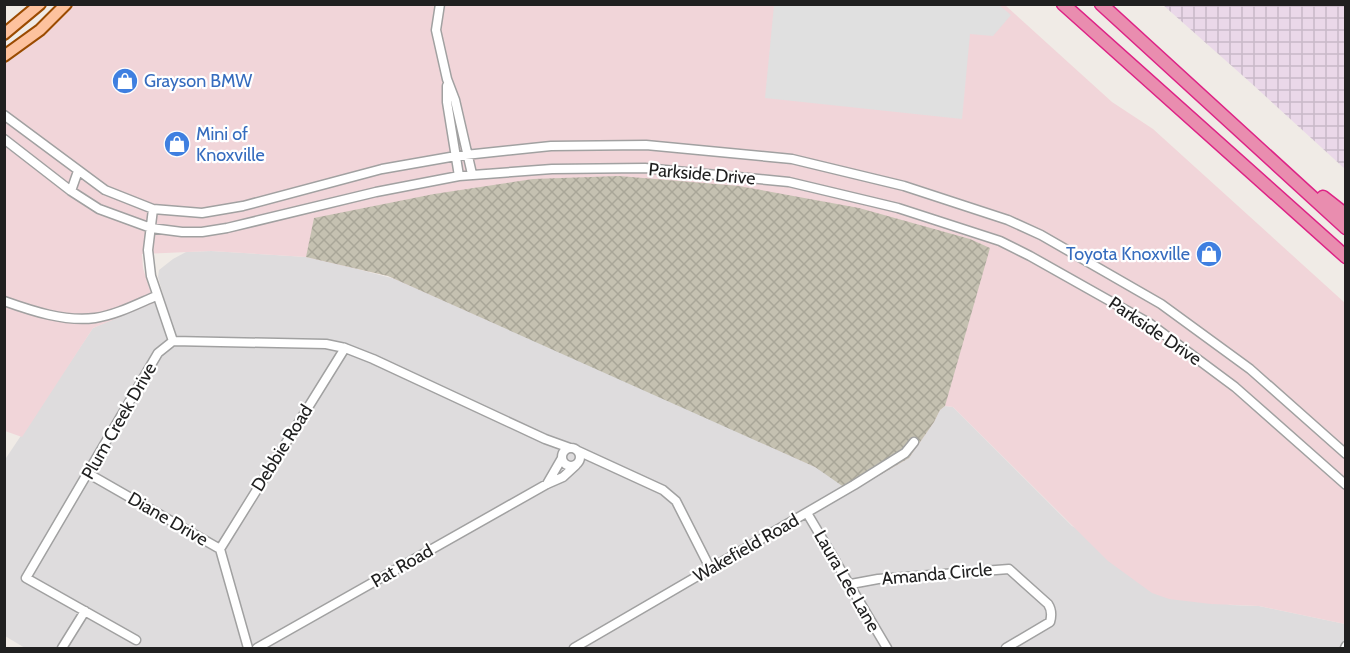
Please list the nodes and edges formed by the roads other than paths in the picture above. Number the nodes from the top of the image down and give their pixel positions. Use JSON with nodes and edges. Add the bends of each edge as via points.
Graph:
{"nodes":[{"id":1,"x":40,"y":4,"type":"edge"},
{"id":2,"x":66,"y":4,"type":"edge"},
{"id":3,"x":440,"y":4,"type":"edge"},
{"id":4,"x":1063,"y":4,"type":"edge"},
{"id":5,"x":1101,"y":4,"type":"edge"},
{"id":6,"x":4,"y":34,"type":"edge"},
{"id":7,"x":4,"y":56,"type":"edge"},
{"id":8,"x":447,"y":79,"type":"junction"},
{"id":9,"x":1221,"y":114,"type":"junction"},
{"id":10,"x":4,"y":115,"type":"edge"},
{"id":11,"x":4,"y":139,"type":"edge"},
{"id":12,"x":468,"y":155,"type":"junction"},
{"id":13,"x":456,"y":156,"type":"junction"},
{"id":14,"x":78,"y":171,"type":"junction"},
{"id":15,"x":472,"y":174,"type":"junction"},
{"id":16,"x":459,"y":176,"type":"junction"},
{"id":17,"x":71,"y":191,"type":"junction"},
{"id":18,"x":153,"y":209,"type":"junction"},
{"id":19,"x":1346,"y":215,"type":"edge"},
{"id":20,"x":150,"y":228,"type":"junction"},
{"id":21,"x":1346,"y":228,"type":"edge"},
{"id":22,"x":1346,"y":257,"type":"edge"},
{"id":23,"x":156,"y":296,"type":"junction"},
{"id":24,"x":4,"y":301,"type":"edge"},
{"id":25,"x":173,"y":341,"type":"junction"},
{"id":26,"x":345,"y":348,"type":"junction"},
{"id":27,"x":545,"y":439,"type":"junction"},
{"id":28,"x":914,"y":442,"type":"dead end"},
{"id":29,"x":574,"y":450,"type":"junction"},
{"id":30,"x":1346,"y":454,"type":"edge"},
{"id":31,"x":562,"y":457,"type":"junction"},
{"id":32,"x":598,"y":462,"type":"junction"},
{"id":33,"x":577,"y":464,"type":"junction"},
{"id":34,"x":89,"y":474,"type":"junction"},
{"id":35,"x":547,"y":484,"type":"junction"},
{"id":36,"x":1346,"y":485,"type":"edge"},
{"id":37,"x":807,"y":513,"type":"junction"},
{"id":38,"x":220,"y":549,"type":"junction"},
{"id":39,"x":710,"y":568,"type":"junction"},
{"id":40,"x":851,"y":584,"type":"junction"},
{"id":41,"x":85,"y":611,"type":"junction"},
{"id":42,"x":136,"y":640,"type":"dead end"},
{"id":43,"x":62,"y":648,"type":"edge"},
{"id":44,"x":248,"y":648,"type":"edge"},
{"id":45,"x":257,"y":648,"type":"edge"},
{"id":46,"x":573,"y":648,"type":"edge"},
{"id":47,"x":887,"y":648,"type":"edge"},
{"id":48,"x":1006,"y":648,"type":"edge"}],
"edges":[{"from":1,"to":6,"type":"main road"},
{"from":2,"to":7,"type":"main road","via":[[45,26]]},
{"from":3,"to":8,"type":"street","via":[[436,30]]},
{"from":4,"to":22,"type":"highway"},
{"from":5,"to":9,"type":"highway"},
{"from":8,"to":12,"type":"street"},
{"from":8,"to":13,"type":"street"},
{"from":9,"to":19,"type":"highway"},
{"from":9,"to":21,"type":"highway"},
{"from":10,"to":14,"type":"street","name":"Parkside Drive"},
{"from":11,"to":17,"type":"street","name":"Parkside Drive"},
{"from":12,"to":13,"type":"street","name":"Parkside Drive"},
{"from":12,"to":15,"type":"street"},
{"from":12,"to":30,"type":"street","name":"Parkside Drive","via":[[551,146],[646,145],[792,159],[904,186],[1008,220],[1161,303],[1250,369]]},
{"from":13,"to":16,"type":"street"},
{"from":13,"to":18,"type":"street","name":"Parkside Drive","via":[[370,171],[210,212]]},
{"from":14,"to":17,"type":"street"},
{"from":14,"to":18,"type":"street","name":"Parkside Drive","via":[[105,190]]},
{"from":15,"to":16,"type":"street","name":"Parkside Drive"},
{"from":15,"to":36,"type":"street","name":"Parkside Drive","via":[[645,168],[789,182],[898,208],[1000,241],[1149,323],[1235,387]]},
{"from":16,"to":20,"type":"street","name":"Parkside Drive","via":[[227,228],[182,232]]},
{"from":17,"to":20,"type":"street","name":"Parkside Drive","via":[[99,209]]},
{"from":18,"to":20,"type":"street"},
{"from":20,"to":23,"type":"street","via":[[148,250]]},
{"from":23,"to":24,"type":"street","via":[[96,318],[61,316]]},
{"from":23,"to":25,"type":"street"},
{"from":25,"to":26,"type":"street","via":[[326,344]]},
{"from":25,"to":34,"type":"street","name":"Plum Creek Drive","via":[[158,353]]},
{"from":26,"to":27,"type":"street"},
{"from":26,"to":38,"type":"street","name":"Debbie Road"},
{"from":27,"to":29,"type":"street"},
{"from":27,"to":31,"type":"street"},
{"from":28,"to":37,"type":"street","name":"Wakefield Road","via":[[905,453]]},
{"from":29,"to":31,"type":"street","via":[[566,450]]},
{"from":29,"to":32,"type":"street"},
{"from":29,"to":33,"type":"street","via":[[581,458]]},
{"from":31,"to":33,"type":"street","via":[[568,466]]},
{"from":31,"to":35,"type":"street"},
{"from":32,"to":33,"type":"street"},
{"from":32,"to":39,"type":"street","via":[[663,490],[676,501]]},
{"from":33,"to":35,"type":"street","name":"Pat Road","via":[[569,474]]},
{"from":34,"to":38,"type":"street","name":"Diane Drive"},
{"from":34,"to":41,"type":"street","name":"Plum Creek Drive","via":[[26,578]]},
{"from":35,"to":45,"type":"street","name":"Pat Road"},
{"from":37,"to":39,"type":"street","name":"Wakefield Road"},
{"from":37,"to":40,"type":"street","name":"Laura Lee Lane"},
{"from":38,"to":44,"type":"street","name":"Diane Drive"},
{"from":39,"to":46,"type":"street","name":"Wakefield Road"},
{"from":40,"to":47,"type":"street","name":"Laura Lee Lane"},
{"from":40,"to":48,"type":"street","name":"Amanda Circle","via":[[1009,569],[1048,604],[1051,617],[1050,622]]},
{"from":41,"to":42,"type":"street","name":"Plum Creek Drive"},
{"from":41,"to":43,"type":"street"}]}
